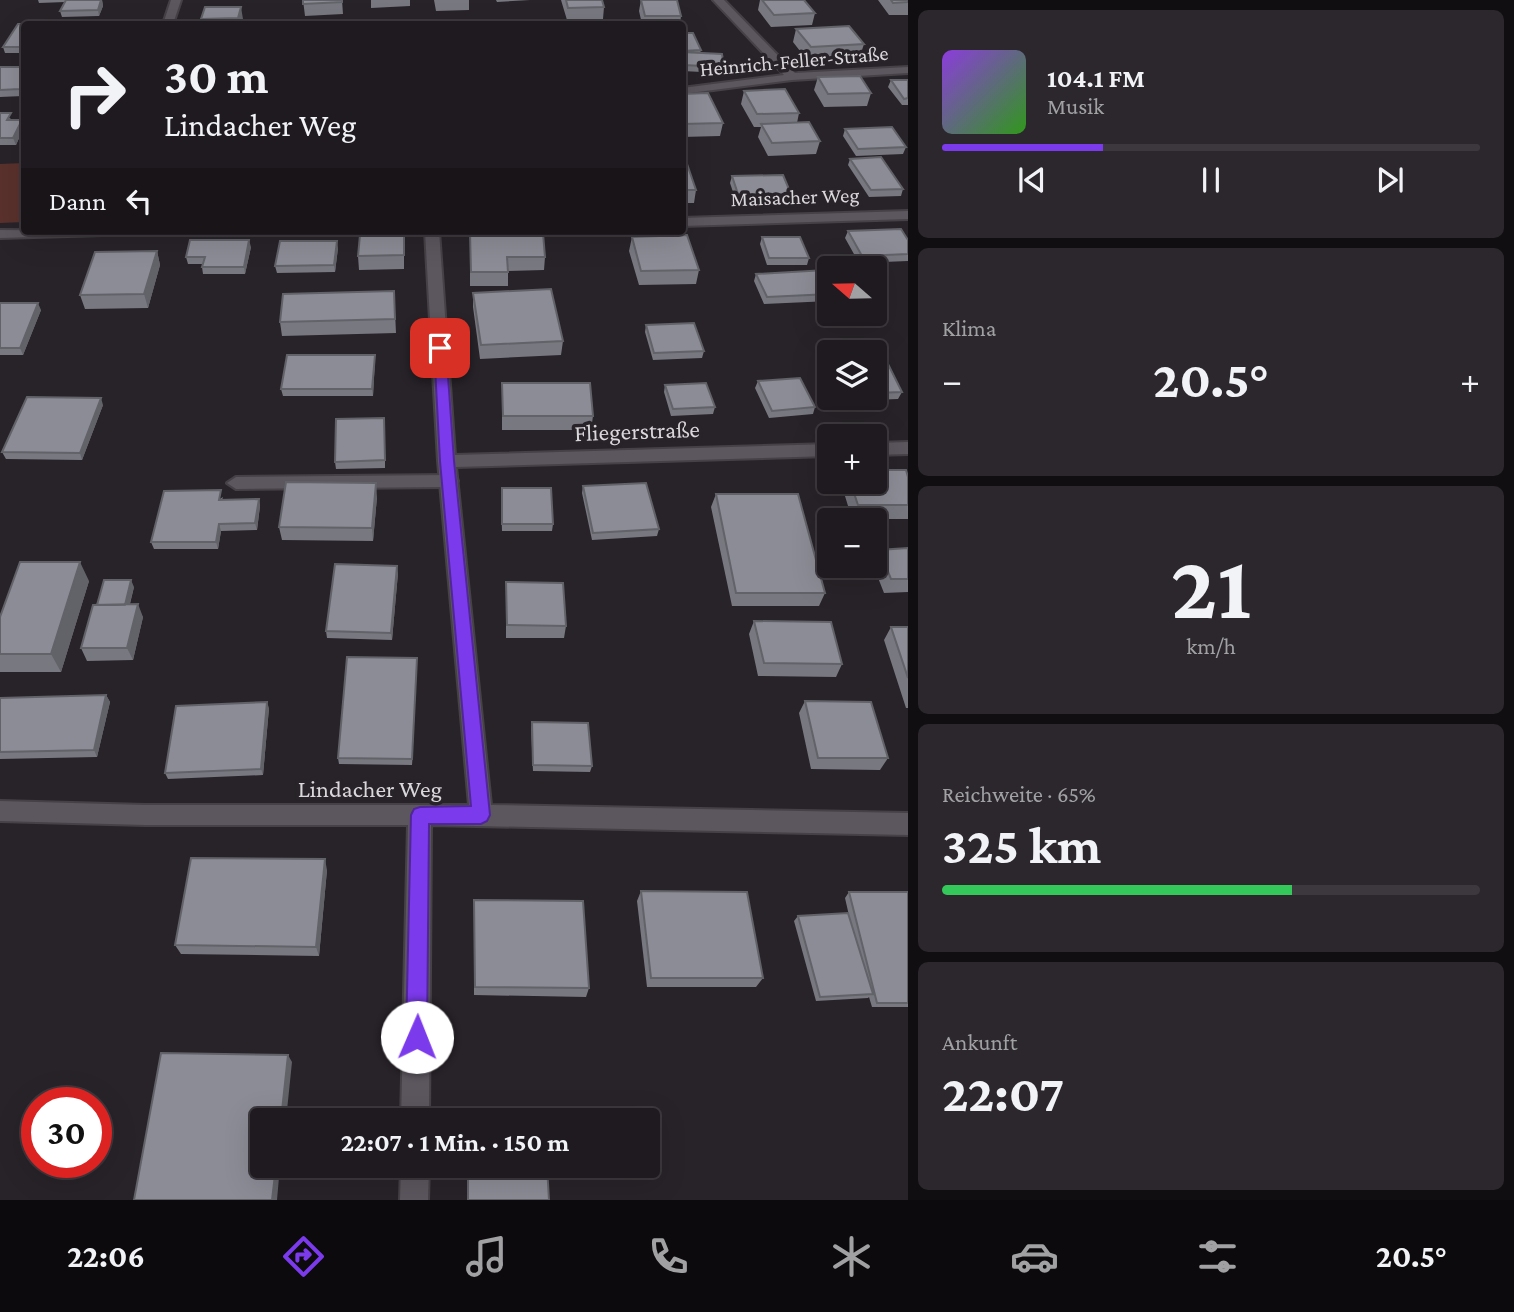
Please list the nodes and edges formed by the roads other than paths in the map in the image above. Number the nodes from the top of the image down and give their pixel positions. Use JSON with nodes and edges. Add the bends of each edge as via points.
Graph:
{"nodes":[{"id":1,"x":176,"y":0,"type":"edge"},
{"id":2,"x":718,"y":0,"type":"edge"},
{"id":3,"x":169,"y":21,"type":"edge"},
{"id":4,"x":908,"y":70,"type":"edge"},
{"id":5,"x":792,"y":77,"type":"junction"},
{"id":6,"x":686,"y":90,"type":"edge"},
{"id":7,"x":908,"y":215,"type":"edge"},
{"id":8,"x":686,"y":222,"type":"edge"},
{"id":9,"x":21,"y":233,"type":"edge"},
{"id":10,"x":0,"y":234,"type":"edge"},
{"id":11,"x":432,"y":235,"type":"edge"},
{"id":12,"x":908,"y":448,"type":"edge"},
{"id":13,"x":887,"y":449,"type":"edge"},
{"id":14,"x":817,"y":450,"type":"edge"},
{"id":15,"x":447,"y":461,"type":"junction"},
{"id":16,"x":449,"y":481,"type":"junction"},
{"id":17,"x":236,"y":483,"type":"dead end"},
{"id":18,"x":0,"y":811,"type":"edge"},
{"id":19,"x":420,"y":815,"type":"junction"},
{"id":20,"x":481,"y":815,"type":"junction"},
{"id":21,"x":908,"y":824,"type":"edge"},
{"id":22,"x":415,"y":1108,"type":"edge"},
{"id":23,"x":415,"y":1178,"type":"edge"},
{"id":24,"x":414,"y":1200,"type":"edge"}],
"edges":[{"from":1,"to":3,"type":"street"},
{"from":2,"to":5,"type":"street"},
{"from":4,"to":5,"type":"street","name":"Heinrich-Feller-Straße"},
{"from":5,"to":6,"type":"street","name":"Heinrich-Feller-Straße"},
{"from":7,"to":8,"type":"street","name":"Maisacher Weg"},
{"from":9,"to":10,"type":"street"},
{"from":11,"to":15,"type":"street"},
{"from":12,"to":13,"type":"street"},
{"from":14,"to":15,"type":"street","name":"Fliegerstraße"},
{"from":15,"to":16,"type":"street"},
{"from":16,"to":17,"type":"street"},
{"from":16,"to":20,"type":"street"},
{"from":18,"to":19,"type":"street","name":"Lindacher Weg","via":[[145,816]]},
{"from":19,"to":20,"type":"street","name":"Lindacher Weg"},
{"from":19,"to":22,"type":"street"},
{"from":20,"to":21,"type":"street","name":"Lindacher Weg"},
{"from":23,"to":24,"type":"street"}]}
